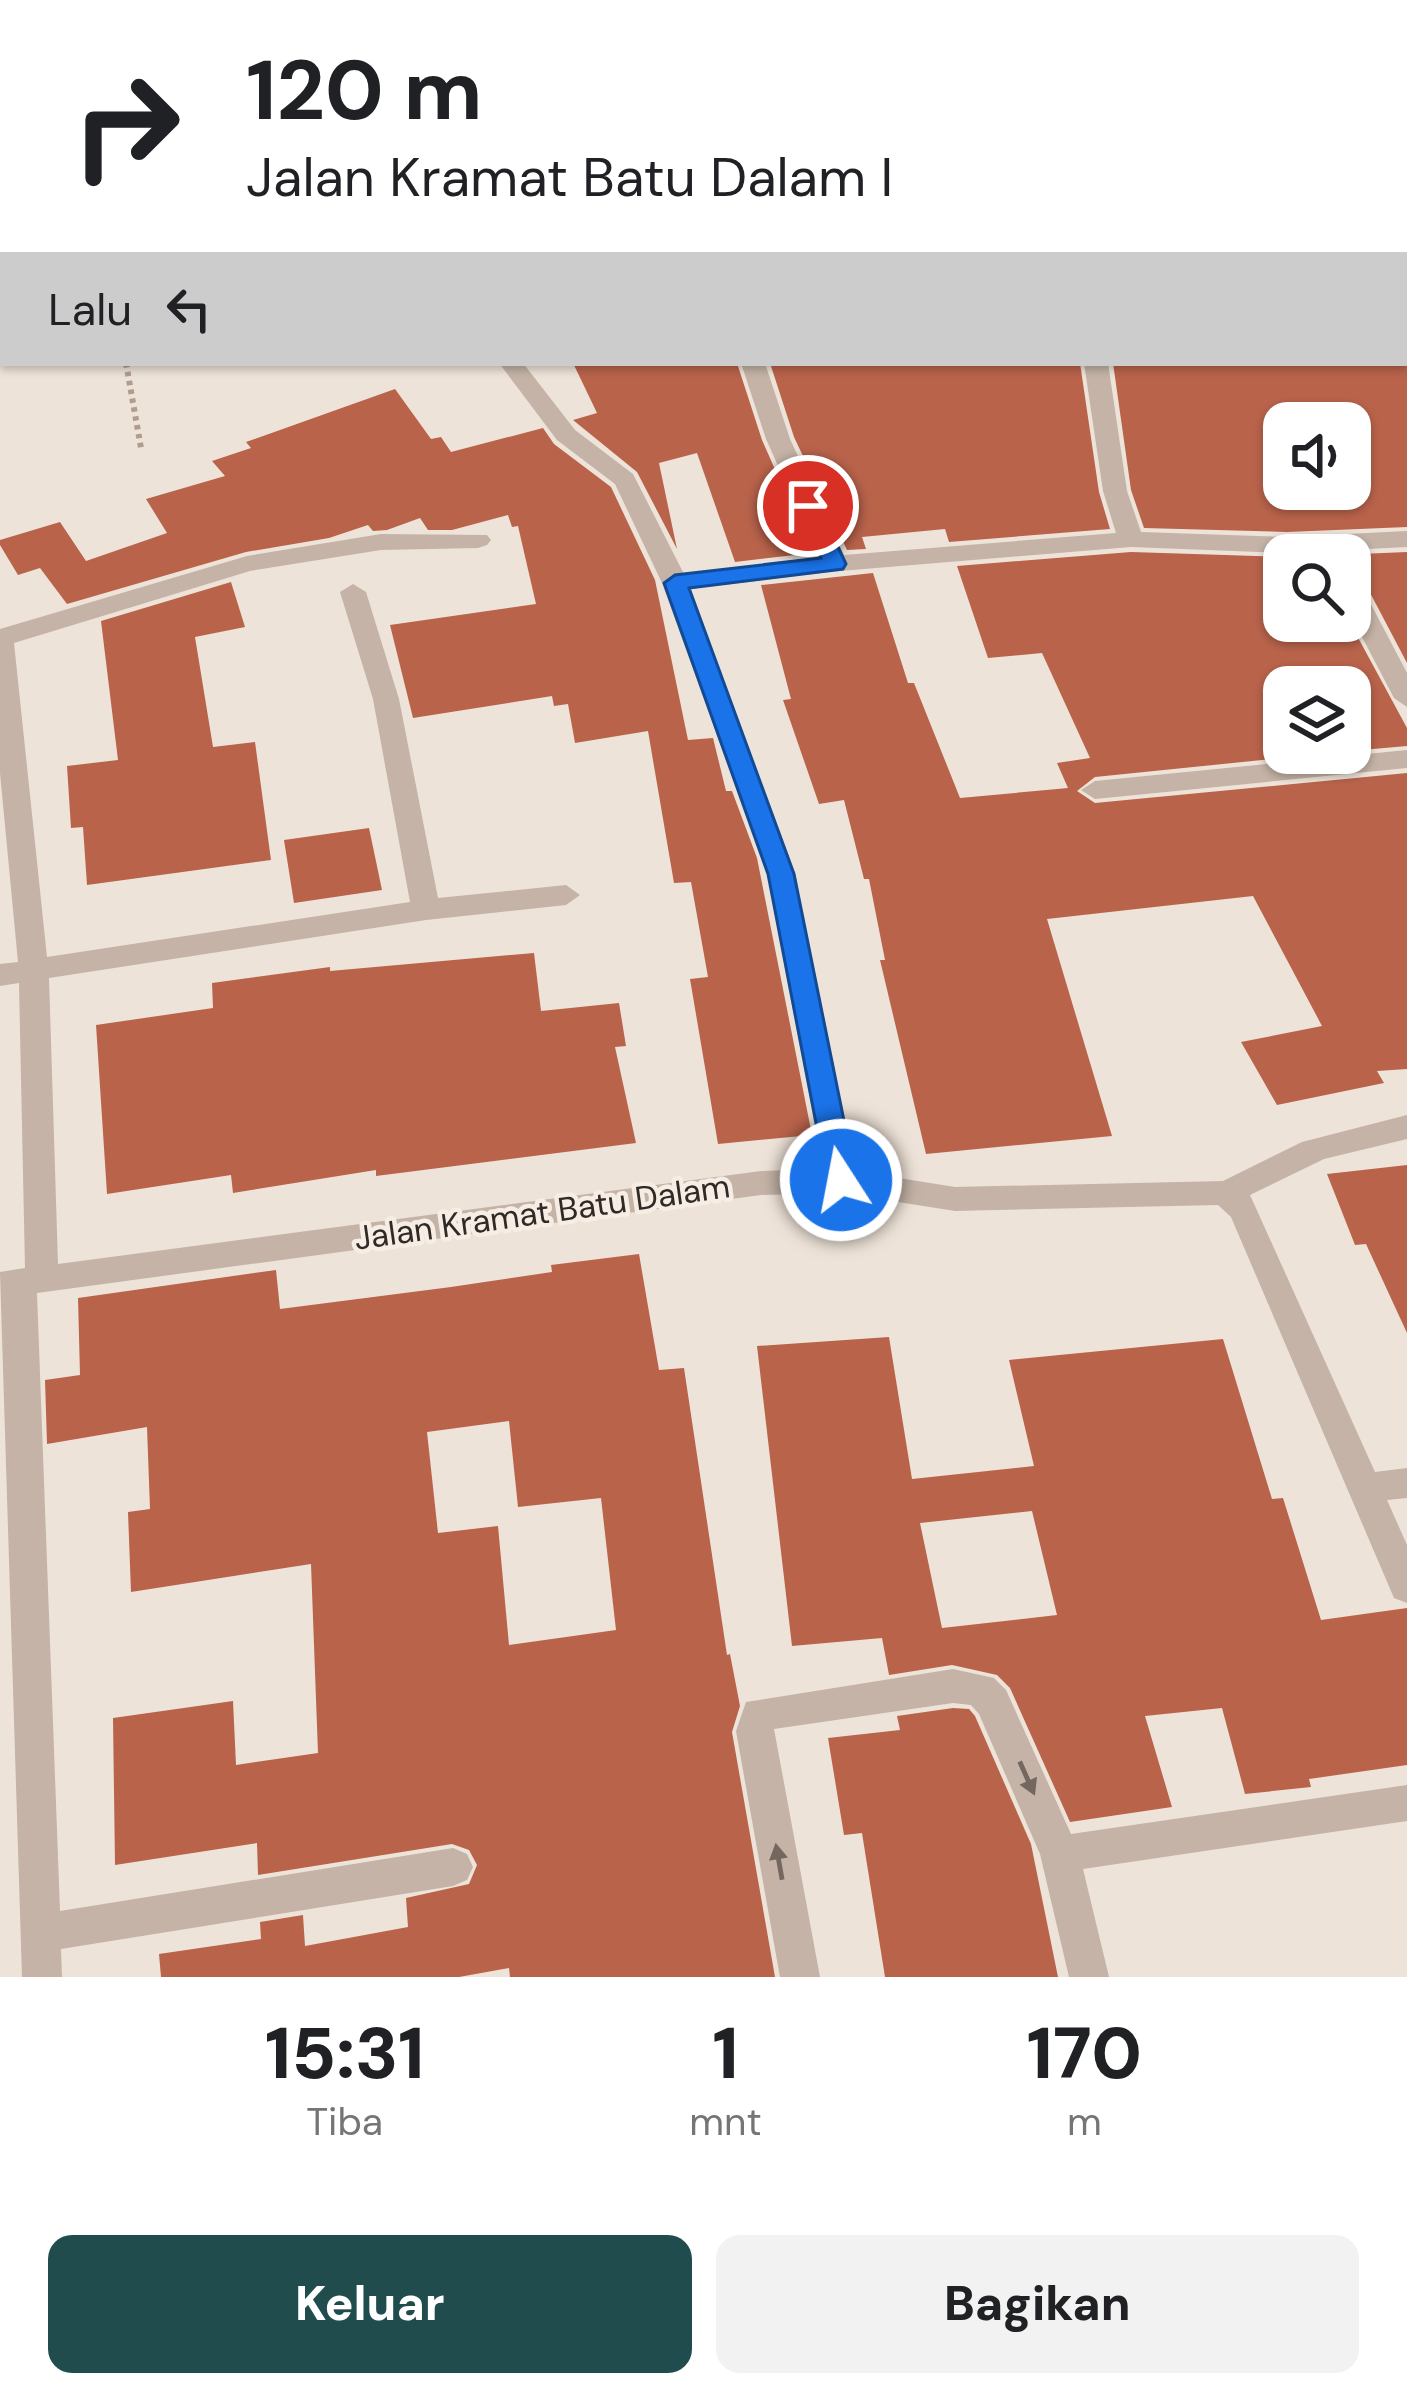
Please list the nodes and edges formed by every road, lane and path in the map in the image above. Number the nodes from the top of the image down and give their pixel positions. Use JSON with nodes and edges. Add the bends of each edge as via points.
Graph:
{"nodes":[{"id":1,"x":126,"y":366,"type":"edge"},
{"id":2,"x":513,"y":366,"type":"edge"},
{"id":3,"x":755,"y":366,"type":"edge"},
{"id":4,"x":1096,"y":366,"type":"edge"},
{"id":5,"x":142,"y":448,"type":"dead end"},
{"id":6,"x":1131,"y":539,"type":"junction"},
{"id":7,"x":1407,"y":539,"type":"edge"},
{"id":8,"x":478,"y":540,"type":"dead end"},
{"id":9,"x":1371,"y":544,"type":"edge"},
{"id":10,"x":1263,"y":546,"type":"edge"},
{"id":11,"x":835,"y":564,"type":"junction"},
{"id":12,"x":675,"y":583,"type":"junction"},
{"id":13,"x":353,"y":592,"type":"dead end"},
{"id":14,"x":1371,"y":630,"type":"edge"},
{"id":15,"x":0,"y":638,"type":"edge"},
{"id":16,"x":1407,"y":698,"type":"edge"},
{"id":17,"x":1407,"y":759,"type":"edge"},
{"id":18,"x":1095,"y":790,"type":"dead end"},
{"id":19,"x":566,"y":896,"type":"dead end"},
{"id":20,"x":426,"y":910,"type":"junction"},
{"id":21,"x":34,"y":970,"type":"junction"},
{"id":22,"x":0,"y":974,"type":"edge"},
{"id":23,"x":1407,"y":1127,"type":"edge"},
{"id":24,"x":841,"y":1180,"type":"junction"},
{"id":25,"x":1227,"y":1194,"type":"junction"},
{"id":26,"x":20,"y":1282,"type":"edge"},
{"id":27,"x":1407,"y":1483,"type":"edge"},
{"id":28,"x":1368,"y":1488,"type":"junction"},
{"id":29,"x":1407,"y":1586,"type":"edge"},
{"id":30,"x":1407,"y":1803,"type":"edge"},
{"id":31,"x":1060,"y":1854,"type":"junction"},
{"id":32,"x":453,"y":1867,"type":"dead end"},
{"id":33,"x":42,"y":1933,"type":"junction"},
{"id":34,"x":42,"y":1977,"type":"edge"},
{"id":35,"x":800,"y":1977,"type":"edge"},
{"id":36,"x":1089,"y":1977,"type":"edge"}],
"edges":[{"from":1,"to":5,"type":"path"},
{"from":2,"to":12,"type":"street","via":[[566,435],[623,479]]},
{"from":3,"to":11,"type":"street"},
{"from":4,"to":6,"type":"street","via":[[1115,491]]},
{"from":6,"to":10,"type":"street"},
{"from":6,"to":11,"type":"street"},
{"from":7,"to":9,"type":"street"},
{"from":8,"to":15,"type":"street","via":[[381,542],[247,564]]},
{"from":11,"to":12,"type":"street"},
{"from":12,"to":24,"type":"street","via":[[781,874]]},
{"from":13,"to":20,"type":"street","via":[[386,699]]},
{"from":14,"to":16,"type":"street"},
{"from":15,"to":21,"type":"street"},
{"from":17,"to":18,"type":"street"},
{"from":19,"to":20,"type":"street"},
{"from":20,"to":21,"type":"street"},
{"from":21,"to":22,"type":"street"},
{"from":21,"to":26,"type":"street"},
{"from":23,"to":25,"type":"street","via":[[1319,1145]]},
{"from":24,"to":25,"type":"street","name":"Jalan Kramat Batu Dalam","via":[[955,1198]]},
{"from":24,"to":26,"type":"street","name":"Jalan Kramat Batu Dalam","via":[[718,1188]]},
{"from":25,"to":28,"type":"street","via":[[1244,1209]]},
{"from":26,"to":33,"type":"street"},
{"from":27,"to":28,"type":"street"},
{"from":28,"to":29,"type":"street"},
{"from":30,"to":31,"type":"street"},
{"from":35,"to":31,"type":"street","one_way":true,"via":[[755,1732],[759,1714],[953,1686],[981,1690]]},
{"from":31,"to":36,"type":"street"},
{"from":32,"to":33,"type":"street"},
{"from":33,"to":34,"type":"street"}]}
